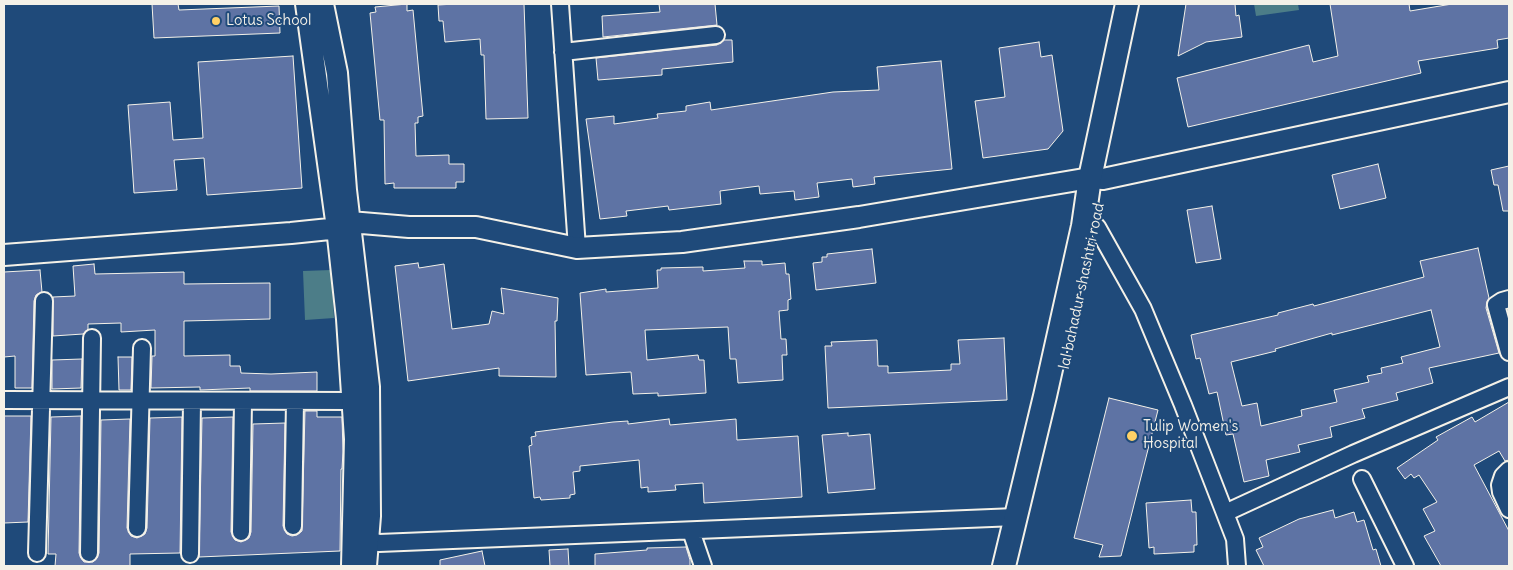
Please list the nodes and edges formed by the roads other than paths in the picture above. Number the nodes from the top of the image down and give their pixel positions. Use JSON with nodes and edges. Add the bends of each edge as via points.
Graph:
{"nodes":[{"id":1,"x":306,"y":4,"type":"edge"},
{"id":2,"x":323,"y":4,"type":"edge"},
{"id":3,"x":560,"y":4,"type":"edge"},
{"id":4,"x":1127,"y":4,"type":"edge"},
{"id":5,"x":1140,"y":4,"type":"edge"},
{"id":6,"x":716,"y":35,"type":"dead end"},
{"id":7,"x":563,"y":52,"type":"junction"},
{"id":8,"x":1509,"y":92,"type":"edge"},
{"id":9,"x":1096,"y":179,"type":"junction"},
{"id":10,"x":345,"y":222,"type":"junction"},
{"id":11,"x":1097,"y":227,"type":"junction"},
{"id":12,"x":4,"y":245,"type":"edge"},
{"id":13,"x":577,"y":248,"type":"junction"},
{"id":14,"x":4,"y":255,"type":"edge"},
{"id":15,"x":1509,"y":299,"type":"edge"},
{"id":16,"x":44,"y":301,"type":"dead end"},
{"id":17,"x":92,"y":338,"type":"dead end"},
{"id":18,"x":142,"y":348,"type":"dead end"},
{"id":19,"x":1509,"y":352,"type":"edge"},
{"id":20,"x":1509,"y":388,"type":"edge"},
{"id":21,"x":4,"y":400,"type":"edge"},
{"id":22,"x":40,"y":400,"type":"junction"},
{"id":23,"x":92,"y":400,"type":"junction"},
{"id":24,"x":141,"y":401,"type":"junction"},
{"id":25,"x":192,"y":401,"type":"junction"},
{"id":26,"x":243,"y":401,"type":"junction"},
{"id":27,"x":294,"y":401,"type":"junction"},
{"id":28,"x":353,"y":401,"type":"junction"},
{"id":29,"x":1509,"y":470,"type":"edge"},
{"id":30,"x":1362,"y":479,"type":"dead end"},
{"id":31,"x":1509,"y":509,"type":"edge"},
{"id":32,"x":1225,"y":513,"type":"junction"},
{"id":33,"x":1016,"y":516,"type":"junction"},
{"id":34,"x":293,"y":526,"type":"dead end"},
{"id":35,"x":137,"y":528,"type":"dead end"},
{"id":36,"x":690,"y":531,"type":"junction"},
{"id":37,"x":241,"y":532,"type":"dead end"},
{"id":38,"x":361,"y":541,"type":"junction"},
{"id":39,"x":37,"y":553,"type":"dead end"},
{"id":40,"x":89,"y":553,"type":"dead end"},
{"id":41,"x":190,"y":554,"type":"dead end"},
{"id":42,"x":352,"y":566,"type":"edge"},
{"id":43,"x":366,"y":566,"type":"edge"},
{"id":44,"x":703,"y":566,"type":"edge"},
{"id":45,"x":1004,"y":566,"type":"edge"},
{"id":46,"x":1019,"y":566,"type":"edge"},
{"id":47,"x":1237,"y":566,"type":"edge"},
{"id":48,"x":1405,"y":566,"type":"edge"}],
"edges":[{"from":1,"to":10,"type":"street"},
{"from":2,"to":10,"type":"street","via":[[336,73]]},
{"from":3,"to":7,"type":"street"},
{"from":4,"to":9,"type":"main road"},
{"from":5,"to":9,"type":"main road","name":"lal bahadur shashtri road"},
{"from":6,"to":7,"type":"street"},
{"from":7,"to":13,"type":"street"},
{"from":8,"to":9,"type":"street"},
{"from":9,"to":11,"type":"main road","name":"lal bahadur shashtri road"},
{"from":9,"to":13,"type":"street","via":[[682,242]]},
{"from":9,"to":33,"type":"main road"},
{"from":10,"to":12,"type":"street"},
{"from":10,"to":13,"type":"street","via":[[409,227],[476,227]]},
{"from":10,"to":14,"type":"street"},
{"from":10,"to":28,"type":"street"},
{"from":10,"to":38,"type":"street","via":[[369,387],[370,516]]},
{"from":11,"to":32,"type":"street","via":[[1143,309]]},
{"from":11,"to":46,"type":"main road","name":"lal bahadur shashtri road"},
{"from":15,"to":19,"type":"street","via":[[1496,306]]},
{"from":16,"to":22,"type":"street"},
{"from":17,"to":23,"type":"street"},
{"from":18,"to":24,"type":"street"},
{"from":20,"to":32,"type":"street"},
{"from":21,"to":22,"type":"street"},
{"from":22,"to":23,"type":"street"},
{"from":22,"to":39,"type":"street"},
{"from":23,"to":24,"type":"street"},
{"from":23,"to":40,"type":"street"},
{"from":24,"to":25,"type":"street"},
{"from":24,"to":35,"type":"street"},
{"from":25,"to":26,"type":"street"},
{"from":25,"to":41,"type":"street"},
{"from":26,"to":27,"type":"street"},
{"from":26,"to":37,"type":"street"},
{"from":27,"to":28,"type":"street"},
{"from":27,"to":34,"type":"street"},
{"from":28,"to":38,"type":"street"},
{"from":29,"to":31,"type":"street","via":[[1500,485]]},
{"from":30,"to":48,"type":"street"},
{"from":32,"to":47,"type":"street","via":[[1235,539]]},
{"from":33,"to":36,"type":"street"},
{"from":33,"to":45,"type":"main road"},
{"from":36,"to":38,"type":"street","via":[[379,543]]},
{"from":36,"to":44,"type":"street"},
{"from":38,"to":42,"type":"street"},
{"from":38,"to":43,"type":"street"}]}
